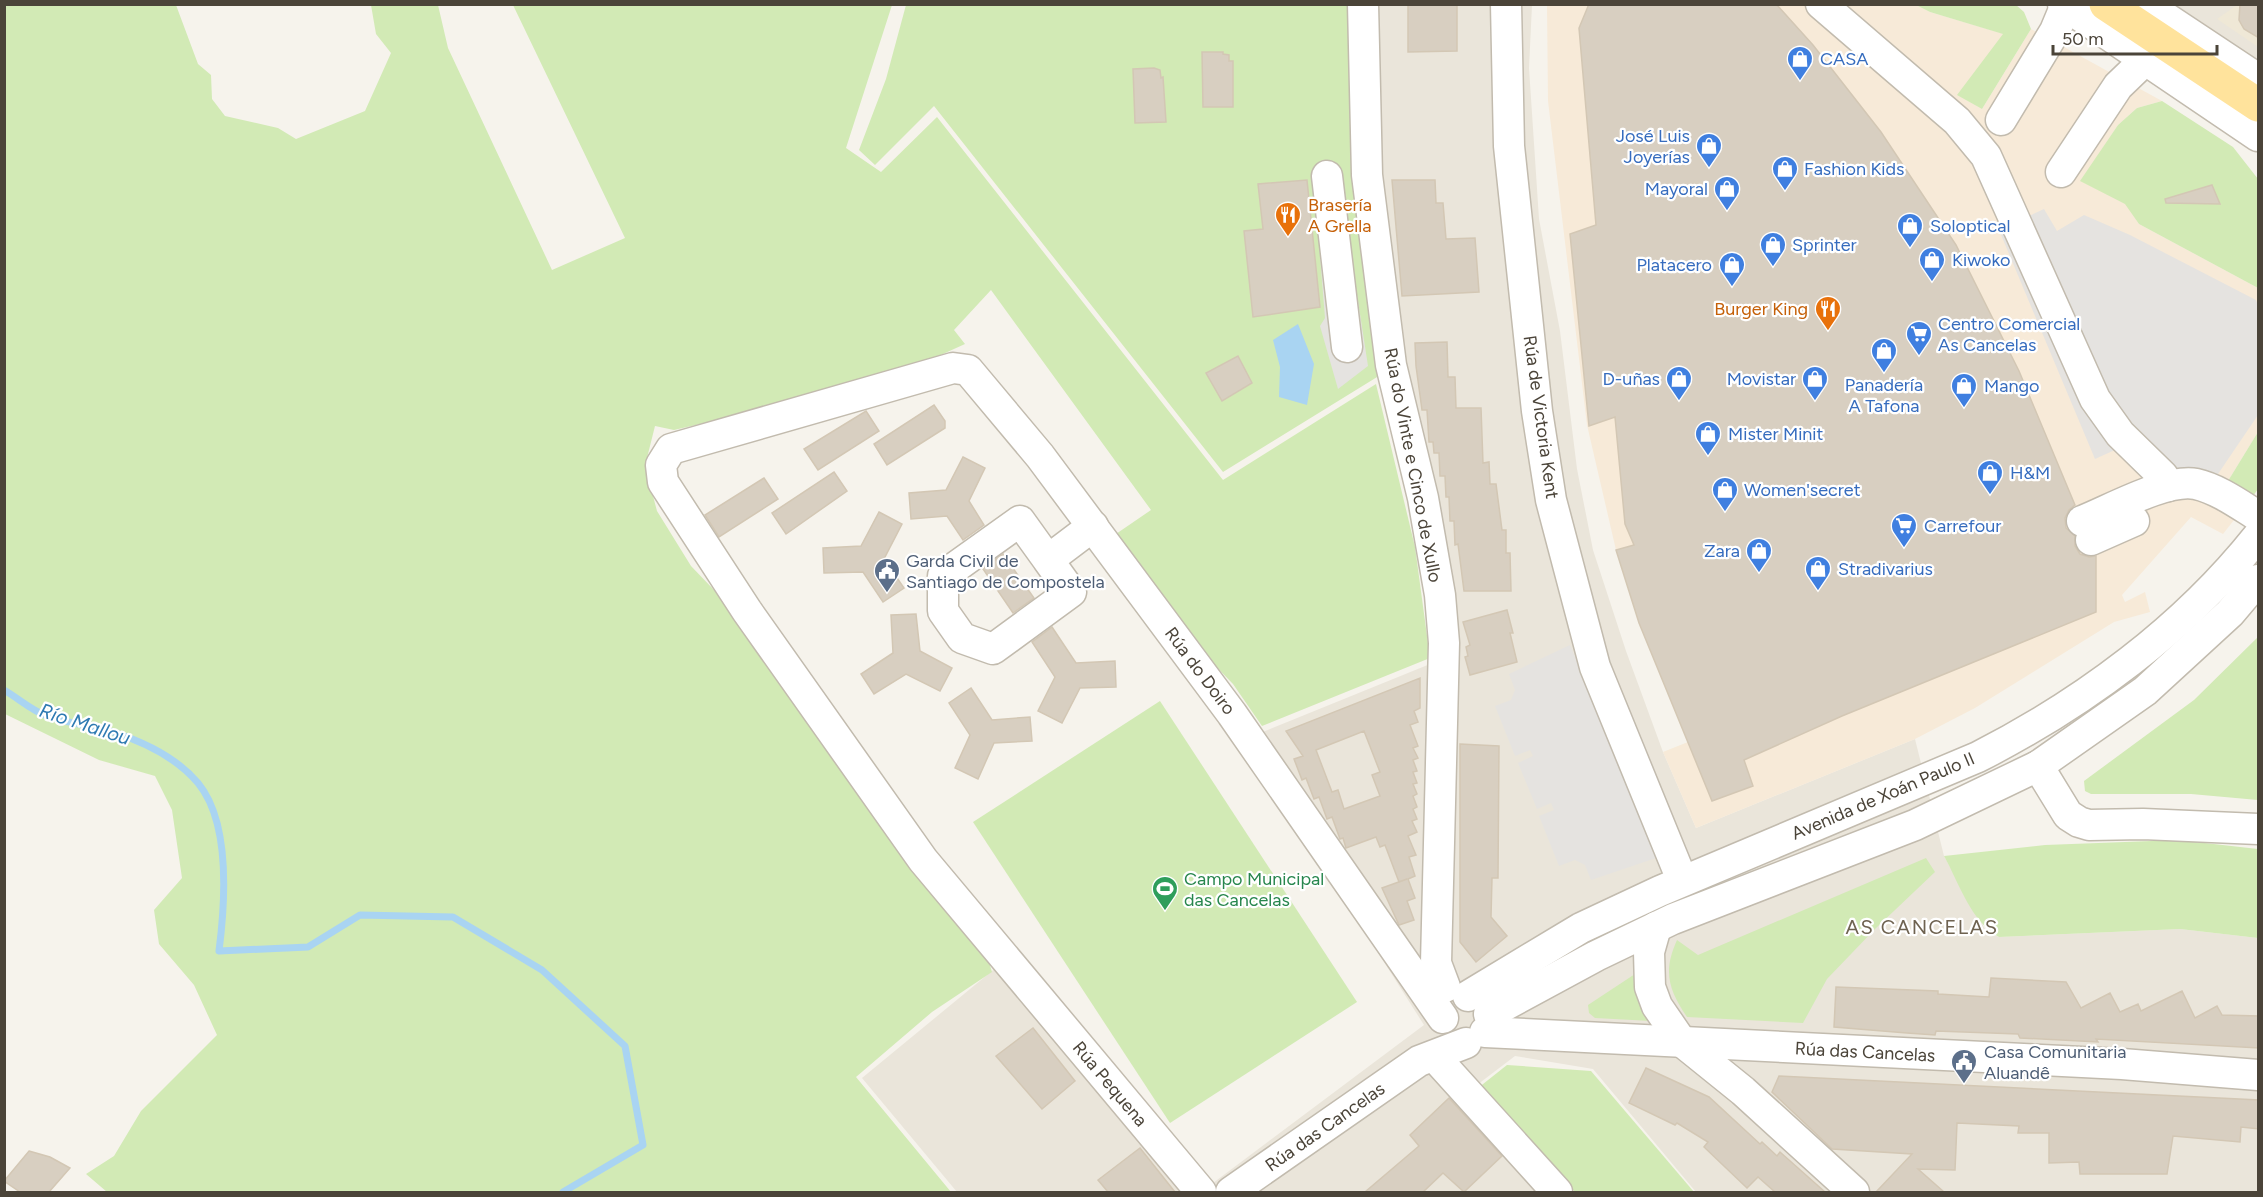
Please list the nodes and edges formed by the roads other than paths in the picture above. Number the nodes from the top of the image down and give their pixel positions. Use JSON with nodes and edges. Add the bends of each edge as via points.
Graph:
{"nodes":[{"id":1,"x":1363,"y":4,"type":"edge"},
{"id":2,"x":1506,"y":4,"type":"edge"},
{"id":3,"x":1821,"y":4,"type":"edge"},
{"id":4,"x":2145,"y":4,"type":"edge"},
{"id":5,"x":2078,"y":8,"type":"edge"},
{"id":6,"x":2138,"y":57,"type":"junction"},
{"id":7,"x":2259,"y":79,"type":"edge"},
{"id":8,"x":2259,"y":105,"type":"edge"},
{"id":9,"x":2001,"y":120,"type":"dead end"},
{"id":10,"x":2259,"y":136,"type":"edge"},
{"id":11,"x":2061,"y":172,"type":"dead end"},
{"id":12,"x":1327,"y":177,"type":"dead end"},
{"id":13,"x":1347,"y":347,"type":"dead end"},
{"id":14,"x":968,"y":370,"type":"joint"},
{"id":15,"x":2168,"y":486,"type":"junction"},
{"id":16,"x":1093,"y":526,"type":"junction"},
{"id":17,"x":2258,"y":531,"type":"edge"},
{"id":18,"x":1048,"y":560,"type":"junction"},
{"id":19,"x":2259,"y":580,"type":"edge"},
{"id":20,"x":2038,"y":766,"type":"junction"},
{"id":21,"x":2259,"y":829,"type":"edge"},
{"id":22,"x":1682,"y":880,"type":"junction"},
{"id":23,"x":1656,"y":927,"type":"junction"},
{"id":24,"x":1459,"y":1007,"type":"junction"},
{"id":25,"x":1681,"y":1041,"type":"junction"},
{"id":26,"x":1739,"y":1046,"type":"junction"},
{"id":27,"x":1427,"y":1058,"type":"junction"},
{"id":28,"x":2259,"y":1075,"type":"edge"},
{"id":29,"x":1743,"y":1091,"type":"junction"},
{"id":30,"x":1201,"y":1192,"type":"edge"},
{"id":31,"x":1231,"y":1192,"type":"edge"},
{"id":32,"x":1557,"y":1192,"type":"edge"},
{"id":33,"x":1854,"y":1192,"type":"edge"}],
"edges":[{"from":1,"to":24,"type":"street","name":"Rúa do Vinte e Cinco de Xullo","via":[[1367,175],[1391,365],[1423,498],[1440,595]]},
{"from":2,"to":22,"type":"street","name":"Rúa de Victoria Kent","via":[[1509,146],[1549,490],[1595,667]]},
{"from":3,"to":15,"type":"street","via":[[1957,121],[1986,156],[2095,399],[2120,434],[2163,476]]},
{"from":4,"to":7,"type":"street"},
{"from":5,"to":6,"type":"street"},
{"from":5,"to":8,"type":"main road"},
{"from":5,"to":9,"type":"street","via":[[2055,31]]},
{"from":6,"to":10,"type":"street"},
{"from":6,"to":11,"type":"street"},
{"from":12,"to":13,"type":"street"},
{"from":14,"to":16,"type":"street","name":"Rúa do Doiro"},
{"from":14,"to":30,"type":"street","name":"Rúa Pequena","via":[[953,368],[671,449],[661,465],[663,482],[747,611],[904,834]]},
{"from":15,"to":17,"type":"street","via":[[2187,483],[2205,487]]},
{"from":15,"to":17,"type":"street","via":[[2086,531],[2186,502],[2203,504]]},
{"from":16,"to":18,"type":"street"},
{"from":16,"to":24,"type":"street","name":"Rúa do Doiro","via":[[1232,714]]},
{"from":17,"to":22,"type":"street","name":"Avenida de Xoán Paulo II","via":[[2210,589],[2127,666],[2021,735],[1978,757]]},
{"from":18,"to":18,"type":"street","via":[[1020,521],[943,576],[943,611],[962,638],[993,649],[1071,592]]},
{"from":19,"to":20,"type":"street","name":"Avenida de Xoán Paulo II","via":[[2230,613],[2145,691]]},
{"from":20,"to":21,"type":"street","via":[[2068,814],[2089,825]]},
{"from":20,"to":23,"type":"street","name":"Avenida de Xoán Paulo II","via":[[1916,825]]},
{"from":22,"to":24,"type":"street","name":"Avenida de Xoán Paulo II","via":[[1581,928]]},
{"from":23,"to":24,"type":"street","name":"Avenida de Xoán Paulo II"},
{"from":23,"to":25,"type":"street","via":[[1649,952],[1650,987],[1657,1006]]},
{"from":24,"to":25,"type":"street","name":"Rúa das Cancelas","via":[[1544,1034]]},
{"from":24,"to":27,"type":"street","name":"Rúa das Cancelas"},
{"from":25,"to":26,"type":"street","name":"Rúa das Cancelas"},
{"from":25,"to":29,"type":"street"},
{"from":26,"to":28,"type":"street","name":"Rúa das Cancelas","via":[[2122,1064]]},
{"from":26,"to":29,"type":"street"},
{"from":27,"to":31,"type":"street","name":"Rúa das Cancelas"},
{"from":27,"to":32,"type":"street"},
{"from":29,"to":33,"type":"street"}]}
